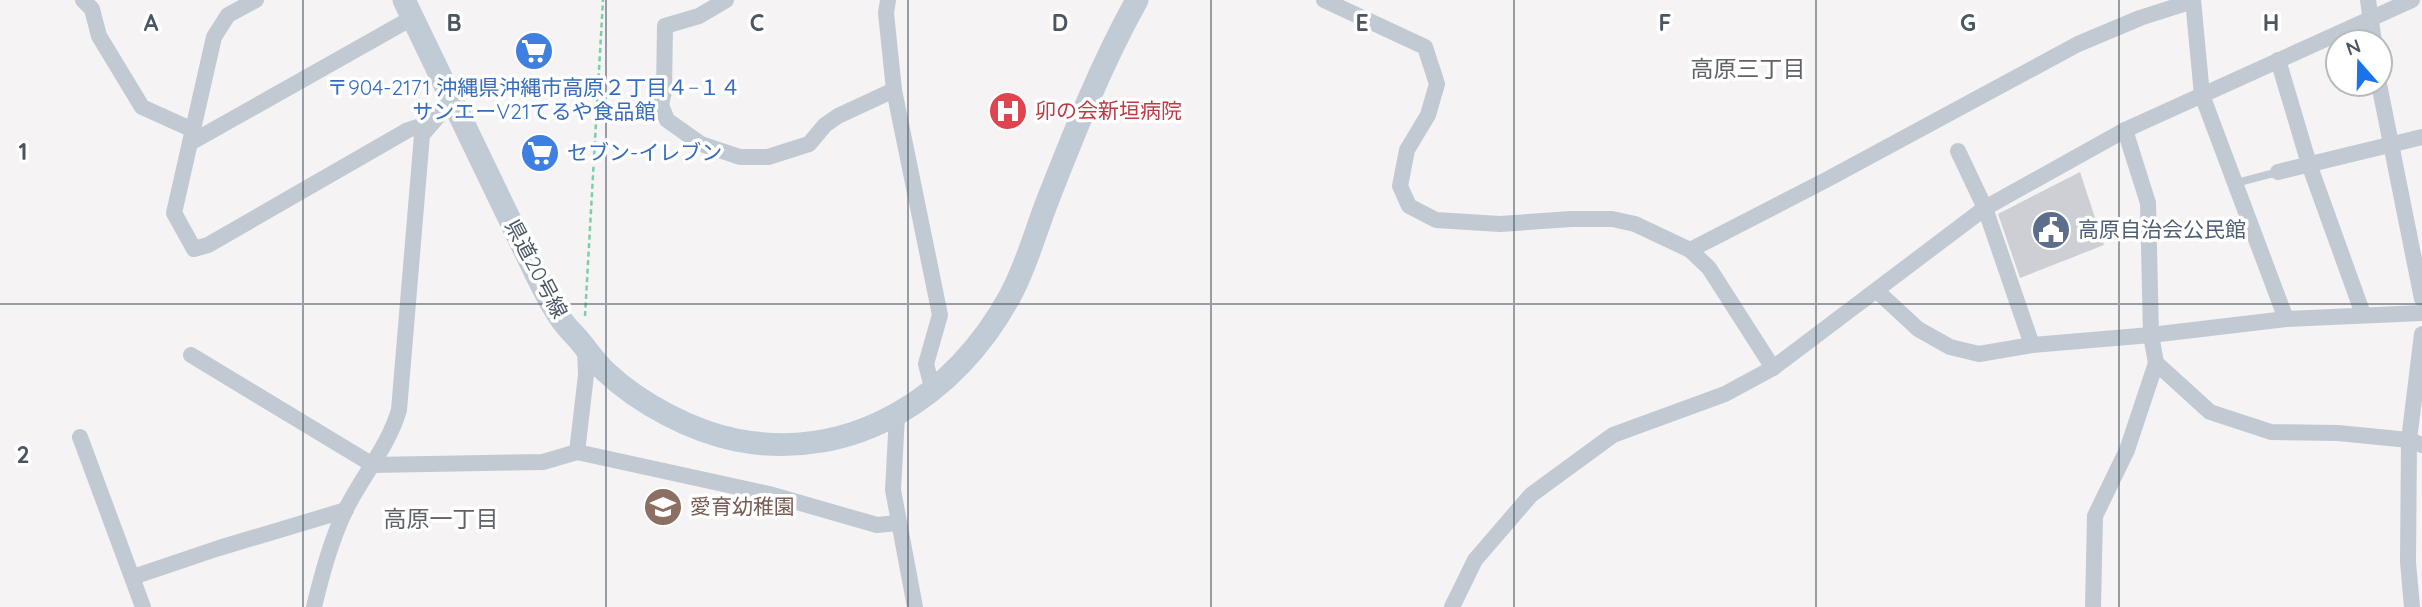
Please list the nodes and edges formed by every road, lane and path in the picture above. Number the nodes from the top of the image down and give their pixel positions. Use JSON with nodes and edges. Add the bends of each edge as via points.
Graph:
{"nodes":[{"id":1,"x":83,"y":0,"type":"edge"},
{"id":2,"x":256,"y":0,"type":"edge"},
{"id":3,"x":603,"y":0,"type":"edge"},
{"id":4,"x":726,"y":0,"type":"edge"},
{"id":5,"x":888,"y":0,"type":"edge"},
{"id":6,"x":1137,"y":0,"type":"edge"},
{"id":7,"x":1324,"y":0,"type":"edge"},
{"id":8,"x":2193,"y":0,"type":"edge"},
{"id":9,"x":2368,"y":0,"type":"edge"},
{"id":10,"x":2412,"y":0,"type":"edge"},
{"id":11,"x":408,"y":9,"type":"edge"},
{"id":12,"x":2372,"y":20,"type":"junction"},
{"id":13,"x":2373,"y":28,"type":"edge"},
{"id":14,"x":2278,"y":60,"type":"junction"},
{"id":15,"x":894,"y":90,"type":"junction"},
{"id":16,"x":2202,"y":95,"type":"junction"},
{"id":17,"x":2382,"y":98,"type":"edge"},
{"id":18,"x":453,"y":104,"type":"junction"},
{"id":19,"x":433,"y":122,"type":"junction"},
{"id":20,"x":2124,"y":130,"type":"junction"},
{"id":21,"x":192,"y":137,"type":"junction"},
{"id":22,"x":2422,"y":137,"type":"edge"},
{"id":23,"x":2390,"y":144,"type":"junction"},
{"id":24,"x":1958,"y":151,"type":"dead end"},
{"id":25,"x":2309,"y":164,"type":"junction"},
{"id":26,"x":2278,"y":172,"type":"joint"},
{"id":27,"x":2235,"y":183,"type":"junction"},
{"id":28,"x":1985,"y":208,"type":"junction"},
{"id":29,"x":1690,"y":250,"type":"junction"},
{"id":30,"x":1877,"y":291,"type":"junction"},
{"id":31,"x":2422,"y":299,"type":"edge"},
{"id":32,"x":2422,"y":313,"type":"edge"},
{"id":33,"x":2363,"y":314,"type":"junction"},
{"id":34,"x":585,"y":317,"type":"dead end"},
{"id":35,"x":2286,"y":318,"type":"junction"},
{"id":36,"x":2422,"y":334,"type":"edge"},
{"id":37,"x":2151,"y":335,"type":"junction"},
{"id":38,"x":2032,"y":345,"type":"junction"},
{"id":39,"x":585,"y":347,"type":"junction"},
{"id":40,"x":191,"y":355,"type":"dead end"},
{"id":41,"x":2156,"y":363,"type":"junction"},
{"id":42,"x":1773,"y":368,"type":"junction"},
{"id":43,"x":933,"y":391,"type":"junction"},
{"id":44,"x":897,"y":416,"type":"junction"},
{"id":45,"x":80,"y":438,"type":"dead end"},
{"id":46,"x":2415,"y":442,"type":"edge"},
{"id":47,"x":577,"y":453,"type":"junction"},
{"id":48,"x":373,"y":465,"type":"junction"},
{"id":49,"x":346,"y":510,"type":"junction"},
{"id":50,"x":898,"y":523,"type":"junction"},
{"id":51,"x":133,"y":578,"type":"junction"},
{"id":52,"x":143,"y":607,"type":"edge"},
{"id":53,"x":314,"y":607,"type":"edge"},
{"id":54,"x":915,"y":607,"type":"edge"},
{"id":55,"x":1452,"y":607,"type":"edge"},
{"id":56,"x":2093,"y":607,"type":"edge"},
{"id":57,"x":2412,"y":607,"type":"edge"}],
"edges":[{"from":1,"to":21,"type":"street","via":[[92,9],[99,36],[142,107]]},
{"from":2,"to":21,"type":"street","via":[[228,15],[214,37]]},
{"from":3,"to":34,"type":"path"},
{"from":4,"to":15,"type":"street","via":[[699,16],[665,26],[661,105],[667,120],[701,144],[740,158],[768,157],[809,144],[838,116]]},
{"from":5,"to":15,"type":"street"},
{"from":6,"to":43,"type":"main road","name":"県道20号線","via":[[1098,75],[1011,295],[968,359]]},
{"from":7,"to":29,"type":"street","via":[[1425,47],[1437,84],[1428,115],[1407,150],[1400,186],[1409,206],[1448,221],[1500,224],[1612,219],[1635,224]]},
{"from":8,"to":16,"type":"street"},
{"from":8,"to":29,"type":"street","via":[[2078,44]]},
{"from":9,"to":12,"type":"street"},
{"from":10,"to":12,"type":"street"},
{"from":11,"to":18,"type":"main road","name":"県道20号線"},
{"from":11,"to":21,"type":"street"},
{"from":12,"to":13,"type":"street"},
{"from":12,"to":14,"type":"street"},
{"from":14,"to":16,"type":"street"},
{"from":14,"to":25,"type":"street"},
{"from":15,"to":43,"type":"street","via":[[940,315],[926,364]]},
{"from":16,"to":20,"type":"street"},
{"from":16,"to":27,"type":"street"},
{"from":17,"to":23,"type":"street"},
{"from":18,"to":19,"type":"street"},
{"from":18,"to":39,"type":"main road","name":"県道20号線","via":[[559,318]]},
{"from":19,"to":21,"type":"street","via":[[408,130],[194,249],[174,213]]},
{"from":19,"to":48,"type":"street","via":[[422,135],[399,410]]},
{"from":20,"to":28,"type":"street"},
{"from":20,"to":37,"type":"street","via":[[2148,203]]},
{"from":22,"to":23,"type":"street"},
{"from":23,"to":25,"type":"street"},
{"from":23,"to":31,"type":"street"},
{"from":24,"to":28,"type":"street"},
{"from":25,"to":26,"type":"street"},
{"from":25,"to":33,"type":"street"},
{"from":26,"to":27,"type":"lane"},
{"from":27,"to":35,"type":"street"},
{"from":28,"to":30,"type":"street"},
{"from":28,"to":38,"type":"street"},
{"from":29,"to":42,"type":"street","via":[[1709,268]]},
{"from":30,"to":38,"type":"street","via":[[1918,329],[1950,347],[1979,354]]},
{"from":30,"to":42,"type":"street"},
{"from":32,"to":33,"type":"street"},
{"from":33,"to":35,"type":"street"},
{"from":35,"to":37,"type":"street"},
{"from":36,"to":46,"type":"street"},
{"from":37,"to":38,"type":"street"},
{"from":37,"to":41,"type":"street"},
{"from":39,"to":44,"type":"main road","name":"県道20号線","via":[[606,372],[651,405],[720,437],[749,443],[809,444]]},
{"from":39,"to":47,"type":"street"},
{"from":40,"to":48,"type":"street"},
{"from":41,"to":46,"type":"street","via":[[2210,412],[2271,432],[2338,433]]},
{"from":41,"to":56,"type":"street","via":[[2127,450],[2095,516]]},
{"from":42,"to":55,"type":"street","via":[[1726,394],[1613,435],[1531,495],[1475,560]]},
{"from":43,"to":44,"type":"main road","name":"県道20号線"},
{"from":44,"to":50,"type":"street","via":[[893,490]]},
{"from":45,"to":51,"type":"street"},
{"from":46,"to":57,"type":"street","via":[[2408,562]]},
{"from":47,"to":48,"type":"street","via":[[543,462]]},
{"from":47,"to":50,"type":"street","via":[[769,494],[877,525]]},
{"from":48,"to":49,"type":"street"},
{"from":49,"to":51,"type":"street"},
{"from":49,"to":53,"type":"street"},
{"from":50,"to":54,"type":"street"},
{"from":51,"to":52,"type":"street"}]}
